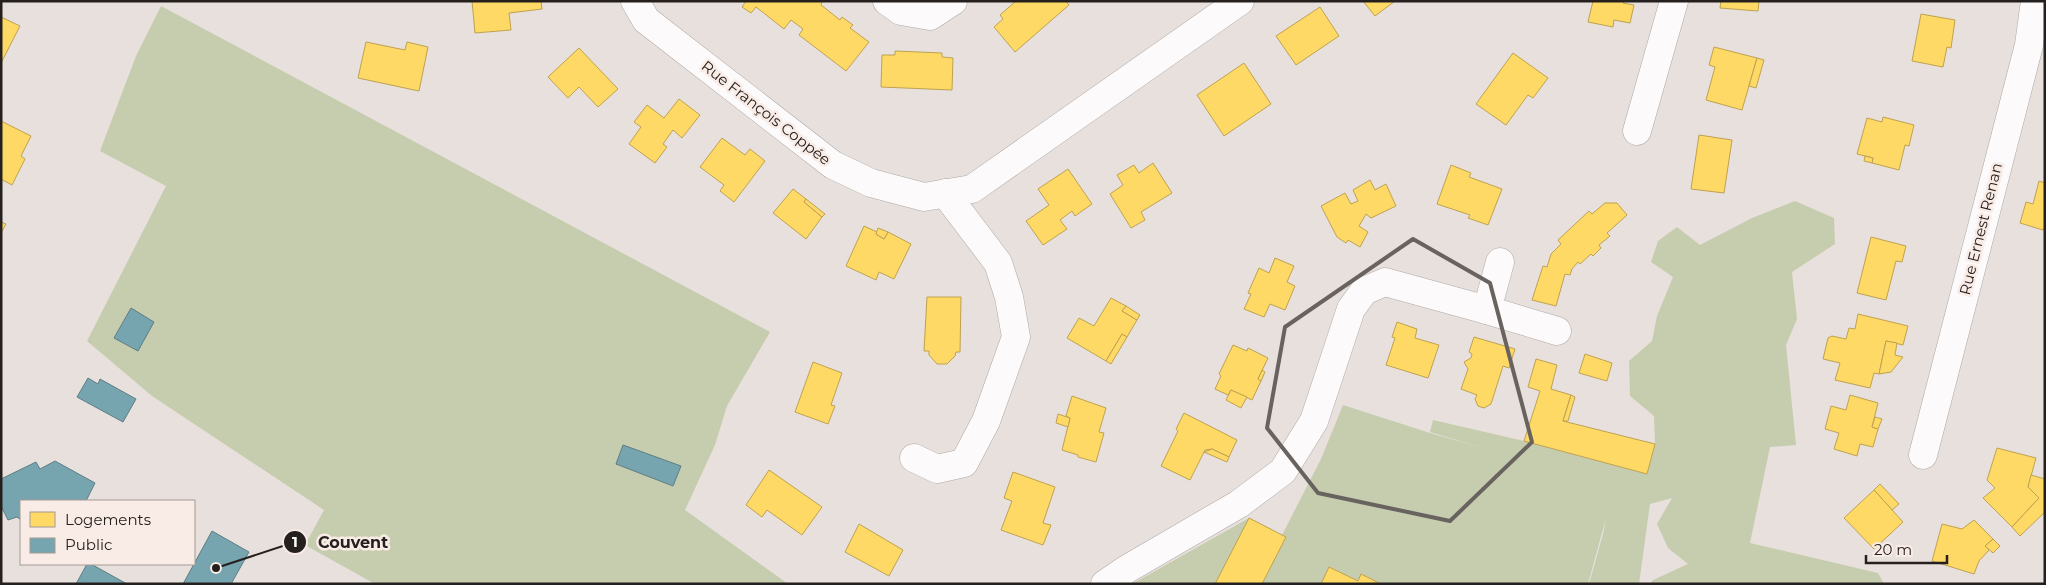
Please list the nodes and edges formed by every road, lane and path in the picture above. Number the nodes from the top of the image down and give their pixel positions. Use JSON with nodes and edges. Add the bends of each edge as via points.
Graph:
{"nodes":[{"id":1,"x":635,"y":1,"type":"edge"},
{"id":2,"x":888,"y":1,"type":"edge"},
{"id":3,"x":953,"y":1,"type":"edge"},
{"id":4,"x":1240,"y":1,"type":"edge"},
{"id":5,"x":1674,"y":1,"type":"edge"},
{"id":6,"x":2035,"y":1,"type":"edge"},
{"id":7,"x":1637,"y":131,"type":"dead end"},
{"id":8,"x":945,"y":193,"type":"junction"},
{"id":9,"x":1500,"y":262,"type":"dead end"},
{"id":10,"x":1486,"y":310,"type":"junction"},
{"id":11,"x":1557,"y":331,"type":"dead end"},
{"id":12,"x":1923,"y":455,"type":"dead end"},
{"id":13,"x":914,"y":458,"type":"dead end"},
{"id":14,"x":1105,"y":584,"type":"edge"}],
"edges":[{"from":1,"to":8,"type":"street","name":"Rue François Coppée","via":[[646,20],[833,165],[871,183],[924,197]]},
{"from":2,"to":3,"type":"street","via":[[901,11],[930,16]]},
{"from":4,"to":8,"type":"street","name":"Rue François Coppée","via":[[972,189]]},
{"from":5,"to":7,"type":"street"},
{"from":6,"to":12,"type":"street","name":"Rue Ernest Renan","via":[[2029,45]]},
{"from":8,"to":13,"type":"street","via":[[998,263],[1009,297],[1016,337],[986,421],[964,463],[937,469]]},
{"from":9,"to":10,"type":"street"},
{"from":10,"to":11,"type":"street"},
{"from":10,"to":14,"type":"street","via":[[1385,282],[1364,291],[1351,309],[1314,420],[1282,471],[1239,504]]}]}
